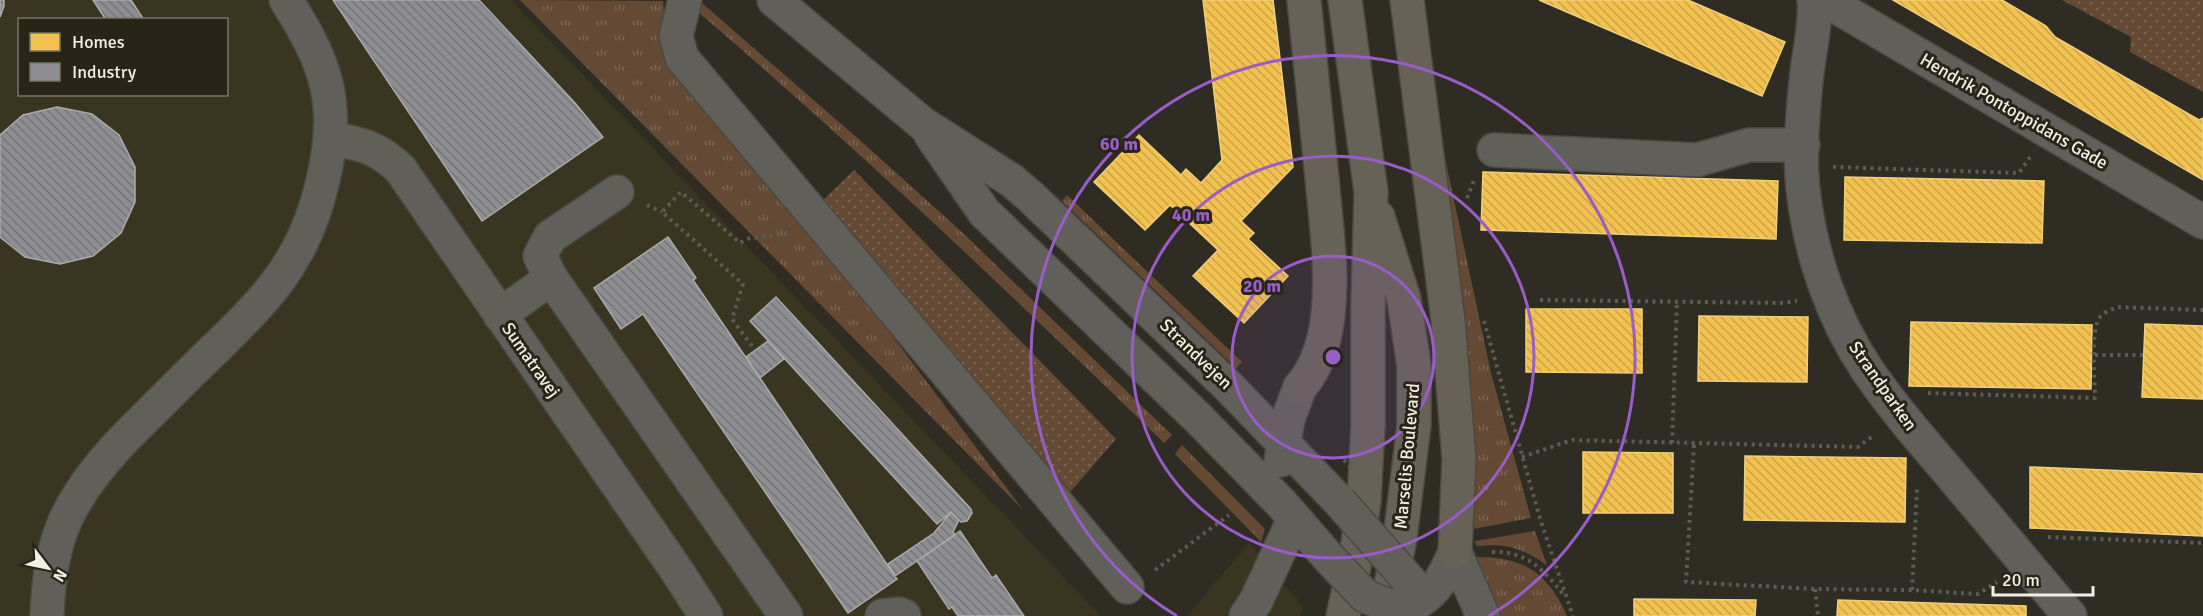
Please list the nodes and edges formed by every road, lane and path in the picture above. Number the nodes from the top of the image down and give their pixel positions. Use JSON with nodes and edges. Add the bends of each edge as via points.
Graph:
{"nodes":[{"id":1,"x":286,"y":0,"type":"edge"},
{"id":2,"x":685,"y":0,"type":"edge"},
{"id":3,"x":774,"y":0,"type":"edge"},
{"id":4,"x":1304,"y":0,"type":"edge"},
{"id":5,"x":1346,"y":0,"type":"edge"},
{"id":6,"x":1407,"y":0,"type":"edge"},
{"id":7,"x":1814,"y":0,"type":"edge"},
{"id":8,"x":1825,"y":0,"type":"edge"},
{"id":9,"x":923,"y":124,"type":"junction"},
{"id":10,"x":2047,"y":129,"type":"junction"},
{"id":11,"x":330,"y":138,"type":"junction"},
{"id":12,"x":1803,"y":156,"type":"junction"},
{"id":13,"x":1486,"y":161,"type":"joint"},
{"id":14,"x":617,"y":192,"type":"dead end"},
{"id":15,"x":1371,"y":192,"type":"junction"},
{"id":16,"x":1466,"y":201,"type":"dead end"},
{"id":17,"x":2203,"y":222,"type":"edge"},
{"id":18,"x":827,"y":231,"type":"junction"},
{"id":19,"x":551,"y":278,"type":"junction"},
{"id":20,"x":1826,"y":289,"type":"junction"},
{"id":21,"x":1540,"y":300,"type":"dead end"},
{"id":22,"x":1677,"y":301,"type":"junction"},
{"id":23,"x":1482,"y":310,"type":"dead end"},
{"id":24,"x":2203,"y":310,"type":"edge"},
{"id":25,"x":500,"y":315,"type":"junction"},
{"id":26,"x":752,"y":346,"type":"dead end"},
{"id":27,"x":2095,"y":355,"type":"junction"},
{"id":28,"x":2144,"y":355,"type":"dead end"},
{"id":29,"x":1300,"y":387,"type":"junction"},
{"id":30,"x":1244,"y":402,"type":"junction"},
{"id":31,"x":1899,"y":412,"type":"junction"},
{"id":32,"x":1282,"y":441,"type":"junction"},
{"id":33,"x":1672,"y":443,"type":"junction"},
{"id":34,"x":1694,"y":445,"type":"junction"},
{"id":35,"x":1522,"y":457,"type":"junction"},
{"id":36,"x":1917,"y":488,"type":"dead end"},
{"id":37,"x":1288,"y":511,"type":"junction"},
{"id":38,"x":1229,"y":515,"type":"dead end"},
{"id":39,"x":2203,"y":543,"type":"edge"},
{"id":40,"x":1187,"y":546,"type":"dead end"},
{"id":41,"x":1455,"y":552,"type":"junction"},
{"id":42,"x":2022,"y":559,"type":"junction"},
{"id":43,"x":1127,"y":587,"type":"dead end"},
{"id":44,"x":1815,"y":589,"type":"junction"},
{"id":45,"x":1912,"y":590,"type":"junction"},
{"id":46,"x":1566,"y":597,"type":"junction"},
{"id":47,"x":1395,"y":606,"type":"edge"},
{"id":48,"x":47,"y":616,"type":"edge"},
{"id":49,"x":706,"y":616,"type":"edge"},
{"id":50,"x":786,"y":616,"type":"edge"},
{"id":51,"x":882,"y":616,"type":"edge"},
{"id":52,"x":904,"y":616,"type":"edge"},
{"id":53,"x":1246,"y":616,"type":"edge"},
{"id":54,"x":1483,"y":616,"type":"edge"},
{"id":55,"x":1573,"y":616,"type":"edge"},
{"id":56,"x":1818,"y":616,"type":"edge"},
{"id":57,"x":2070,"y":616,"type":"edge"}],
"edges":[{"from":1,"to":11,"type":"street","via":[[304,27],[327,82]]},
{"from":2,"to":18,"type":"street","via":[[675,36],[682,58]]},
{"from":3,"to":9,"type":"street","name":"Strandvejen"},
{"from":4,"to":29,"type":"main road","via":[[1330,293],[1319,356]]},
{"from":5,"to":15,"type":"main road","name":"Marselis Boulevard"},
{"from":6,"to":41,"type":"main road","via":[[1448,320],[1459,459]]},
{"from":7,"to":12,"type":"street","name":"Strandparken","via":[[1816,20],[1807,72]]},
{"from":8,"to":10,"type":"street","name":"Hendrik Pontoppidans Gade"},
{"from":9,"to":30,"type":"street","name":"Strandvejen","via":[[1031,197]]},
{"from":9,"to":37,"type":"street","name":"Strandvejen","via":[[984,212],[1206,426]]},
{"from":10,"to":12,"type":"path","via":[[2019,173]]},
{"from":10,"to":17,"type":"street","name":"Hendrik Pontoppidans Gade"},
{"from":11,"to":25,"type":"street","name":"Sumatravej","via":[[368,146],[401,170]]},
{"from":11,"to":48,"type":"street","via":[[319,197],[295,256],[275,285],[123,440],[76,501],[61,532],[48,586]]},
{"from":12,"to":13,"type":"street","via":[[1749,146],[1696,160]]},
{"from":12,"to":20,"type":"street","name":"Strandparken","via":[[1803,188],[1811,238]]},
{"from":13,"to":16,"type":"path"},
{"from":14,"to":19,"type":"street","via":[[550,237],[540,256]]},
{"from":15,"to":47,"type":"main road","name":"Marselis Boulevard","via":[[1404,299],[1414,366],[1414,425]]},
{"from":15,"to":47,"type":"main road","name":"Marselis Boulevard","via":[[1368,415],[1364,501],[1356,557]]},
{"from":18,"to":26,"type":"path","via":[[750,238],[741,243],[681,192],[663,212],[743,284],[732,320]]},
{"from":18,"to":43,"type":"street"},
{"from":19,"to":25,"type":"street"},
{"from":19,"to":50,"type":"street"},
{"from":20,"to":22,"type":"path","via":[[1800,301],[1782,303]]},
{"from":20,"to":31,"type":"street","name":"Strandparken","via":[[1867,370]]},
{"from":21,"to":22,"type":"path"},
{"from":22,"to":33,"type":"path"},
{"from":23,"to":35,"type":"path"},
{"from":24,"to":27,"type":"path","via":[[2116,307],[2099,318]]},
{"from":25,"to":49,"type":"street","name":"Sumatravej"},
{"from":27,"to":28,"type":"path"},
{"from":27,"to":31,"type":"path","via":[[2095,398],[1918,393]]},
{"from":29,"to":30,"type":"street","via":[[1271,398]]},
{"from":29,"to":32,"type":"street"},
{"from":30,"to":32,"type":"street","name":"Strandvejen"},
{"from":31,"to":34,"type":"path","via":[[1858,447]]},
{"from":31,"to":42,"type":"street","name":"Strandparken"},
{"from":32,"to":37,"type":"street","via":[[1280,474]]},
{"from":32,"to":47,"type":"street","name":"Strandvejen","bridge":true,"via":[[1340,502]]},
{"from":33,"to":34,"type":"path"},
{"from":33,"to":35,"type":"path","via":[[1572,440]]},
{"from":34,"to":44,"type":"path","via":[[1686,582]]},
{"from":35,"to":46,"type":"path"},
{"from":36,"to":45,"type":"path"},
{"from":37,"to":47,"type":"street","name":"Strandvejen","bridge":true,"via":[[1328,557]]},
{"from":37,"to":53,"type":"street","via":[[1256,601]]},
{"from":38,"to":40,"type":"path"},
{"from":39,"to":42,"type":"path","via":[[2041,537]]},
{"from":41,"to":46,"type":"path","via":[[1506,551],[1526,558],[1542,568]]},
{"from":41,"to":47,"type":"street","via":[[1444,577]]},
{"from":41,"to":54,"type":"street"},
{"from":42,"to":45,"type":"path","via":[[1978,594]]},
{"from":42,"to":57,"type":"street","name":"Strandparken"},
{"from":44,"to":45,"type":"path"},
{"from":44,"to":56,"type":"path"},
{"from":46,"to":55,"type":"path"},
{"from":51,"to":52,"type":"street"}]}
